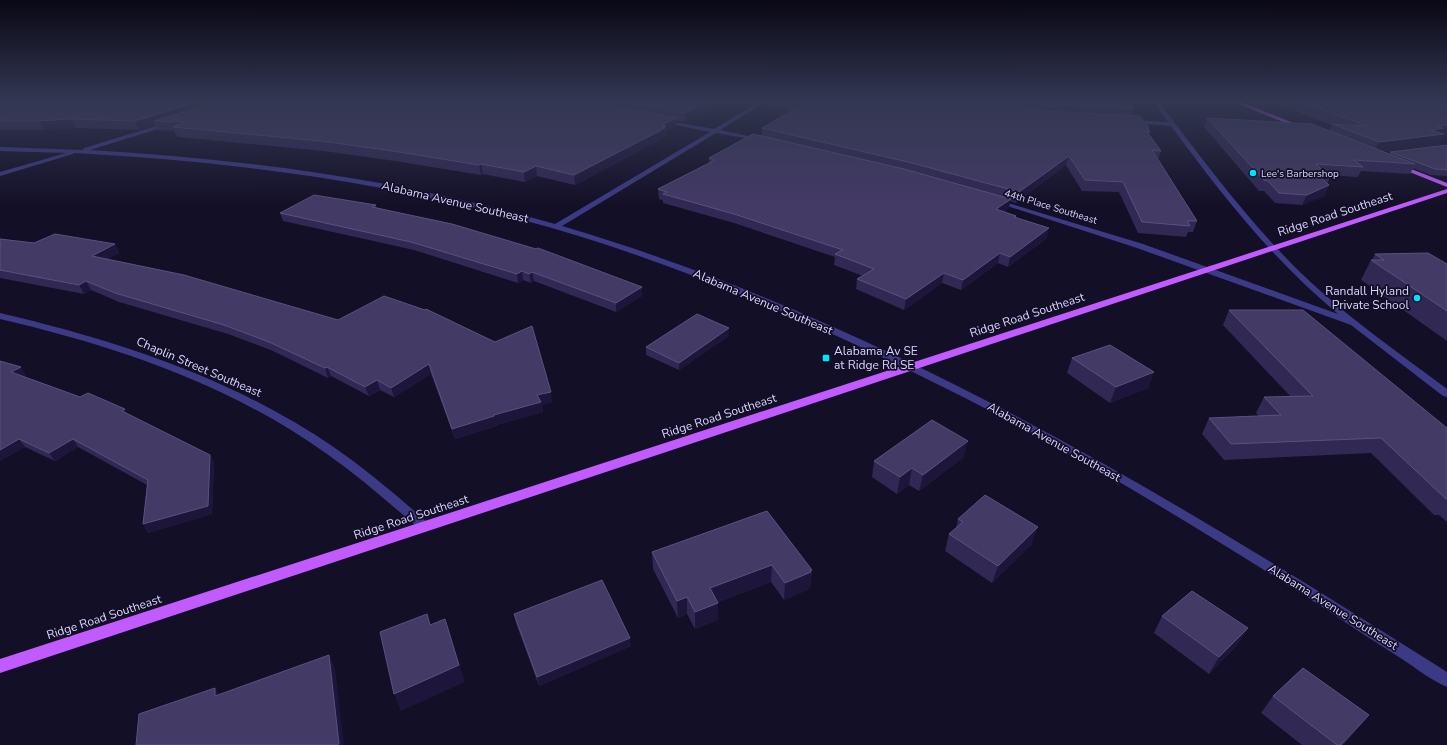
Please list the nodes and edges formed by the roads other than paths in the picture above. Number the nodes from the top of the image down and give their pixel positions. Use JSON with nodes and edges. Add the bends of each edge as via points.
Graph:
{"nodes":[{"id":1,"x":129,"y":136,"type":"edge"},
{"id":2,"x":709,"y":136,"type":"edge"},
{"id":3,"x":740,"y":136,"type":"edge"},
{"id":4,"x":1182,"y":136,"type":"edge"},
{"id":5,"x":769,"y":142,"type":"edge"},
{"id":6,"x":0,"y":149,"type":"edge"},
{"id":7,"x":79,"y":151,"type":"junction"},
{"id":8,"x":1395,"y":164,"type":"edge"},
{"id":9,"x":0,"y":174,"type":"edge"},
{"id":10,"x":1447,"y":184,"type":"edge"},
{"id":11,"x":1447,"y":191,"type":"edge"},
{"id":12,"x":987,"y":198,"type":"edge"},
{"id":13,"x":556,"y":226,"type":"junction"},
{"id":14,"x":1273,"y":249,"type":"junction"},
{"id":15,"x":1208,"y":270,"type":"junction"},
{"id":16,"x":0,"y":316,"type":"edge"},
{"id":17,"x":1355,"y":323,"type":"junction"},
{"id":18,"x":912,"y":367,"type":"junction"},
{"id":19,"x":1447,"y":394,"type":"edge"},
{"id":20,"x":425,"y":527,"type":"junction"},
{"id":21,"x":0,"y":666,"type":"edge"},
{"id":22,"x":1447,"y":680,"type":"edge"}],
"edges":[{"from":1,"to":7,"type":"street"},
{"from":2,"to":13,"type":"street"},
{"from":3,"to":5,"type":"street"},
{"from":4,"to":14,"type":"street"},
{"from":6,"to":7,"type":"street","name":"Alabama Avenue Southeast"},
{"from":7,"to":9,"type":"street"},
{"from":7,"to":13,"type":"street","name":"Alabama Avenue Southeast","via":[[207,161],[328,176],[447,198]]},
{"from":8,"to":10,"type":"main road"},
{"from":11,"to":14,"type":"main road","name":"Ridge Road Southeast"},
{"from":12,"to":15,"type":"street","name":"44th Place Southeast"},
{"from":13,"to":18,"type":"street","name":"Alabama Avenue Southeast","via":[[714,280]]},
{"from":14,"to":15,"type":"main road","name":"Ridge Road Southeast"},
{"from":14,"to":17,"type":"street"},
{"from":15,"to":17,"type":"street","name":"44th Place Southeast"},
{"from":15,"to":18,"type":"main road","name":"Ridge Road Southeast"},
{"from":16,"to":20,"type":"street","name":"Chaplin Street Southeast","via":[[130,351],[248,401],[333,451]]},
{"from":17,"to":19,"type":"street"},
{"from":18,"to":20,"type":"main road","name":"Ridge Road Southeast"},
{"from":18,"to":22,"type":"street","name":"Alabama Avenue Southeast","via":[[1014,419],[1153,497],[1278,572]]},
{"from":20,"to":21,"type":"main road","name":"Ridge Road Southeast"}]}
